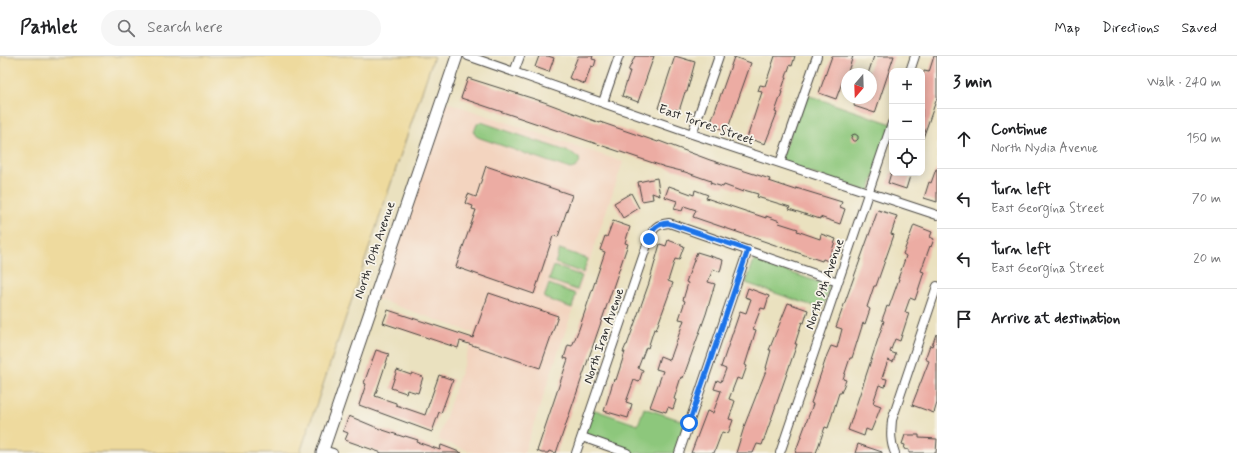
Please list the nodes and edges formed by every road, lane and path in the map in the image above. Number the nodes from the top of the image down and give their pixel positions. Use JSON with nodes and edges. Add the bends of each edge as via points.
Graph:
{"nodes":[{"id":1,"x":457,"y":56,"type":"edge"},
{"id":2,"x":468,"y":56,"type":"edge"},
{"id":3,"x":520,"y":56,"type":"edge"},
{"id":4,"x":619,"y":56,"type":"edge"},
{"id":5,"x":719,"y":56,"type":"edge"},
{"id":6,"x":817,"y":56,"type":"edge"},
{"id":7,"x":915,"y":56,"type":"edge"},
{"id":8,"x":911,"y":68,"type":"edge"},
{"id":9,"x":514,"y":72,"type":"junction"},
{"id":10,"x":603,"y":102,"type":"junction"},
{"id":11,"x":889,"y":133,"type":"edge"},
{"id":12,"x":692,"y":134,"type":"junction"},
{"id":13,"x":780,"y":163,"type":"junction"},
{"id":14,"x":869,"y":192,"type":"junction"},
{"id":15,"x":937,"y":215,"type":"edge"},
{"id":16,"x":748,"y":250,"type":"junction"},
{"id":17,"x":838,"y":282,"type":"junction"},
{"id":18,"x":937,"y":286,"type":"edge"},
{"id":19,"x":582,"y":438,"type":"junction"},
{"id":20,"x":326,"y":452,"type":"edge"},
{"id":21,"x":576,"y":453,"type":"edge"},
{"id":22,"x":627,"y":453,"type":"edge"},
{"id":23,"x":679,"y":453,"type":"edge"},
{"id":24,"x":780,"y":453,"type":"edge"},
{"id":25,"x":895,"y":453,"type":"edge"}],
"edges":[{"from":1,"to":20,"type":"main road","name":"North 10th Avenue"},
{"from":2,"to":9,"type":"street","name":"East Torres Street"},
{"from":3,"to":9,"type":"street"},
{"from":4,"to":10,"type":"street"},
{"from":5,"to":12,"type":"street"},
{"from":6,"to":13,"type":"street"},
{"from":7,"to":8,"type":"street"},
{"from":9,"to":10,"type":"street","name":"East Torres Street"},
{"from":10,"to":12,"type":"street","name":"East Torres Street"},
{"from":11,"to":14,"type":"street","name":"North 9th Avenue"},
{"from":12,"to":13,"type":"street","name":"East Torres Street"},
{"from":13,"to":14,"type":"street","name":"East Torres Street"},
{"from":14,"to":15,"type":"street","name":"East Torres Street"},
{"from":14,"to":17,"type":"street","name":"North 9th Avenue"},
{"from":16,"to":17,"type":"street"},
{"from":16,"to":19,"type":"street","name":"North Iran Avenue","via":[[668,223],[655,227]]},
{"from":16,"to":23,"type":"street"},
{"from":17,"to":24,"type":"street","name":"North 9th Avenue"},
{"from":18,"to":25,"type":"street","via":[[892,420],[890,433]]},
{"from":19,"to":21,"type":"street","name":"North Iran Avenue"},
{"from":19,"to":22,"type":"street"}]}
